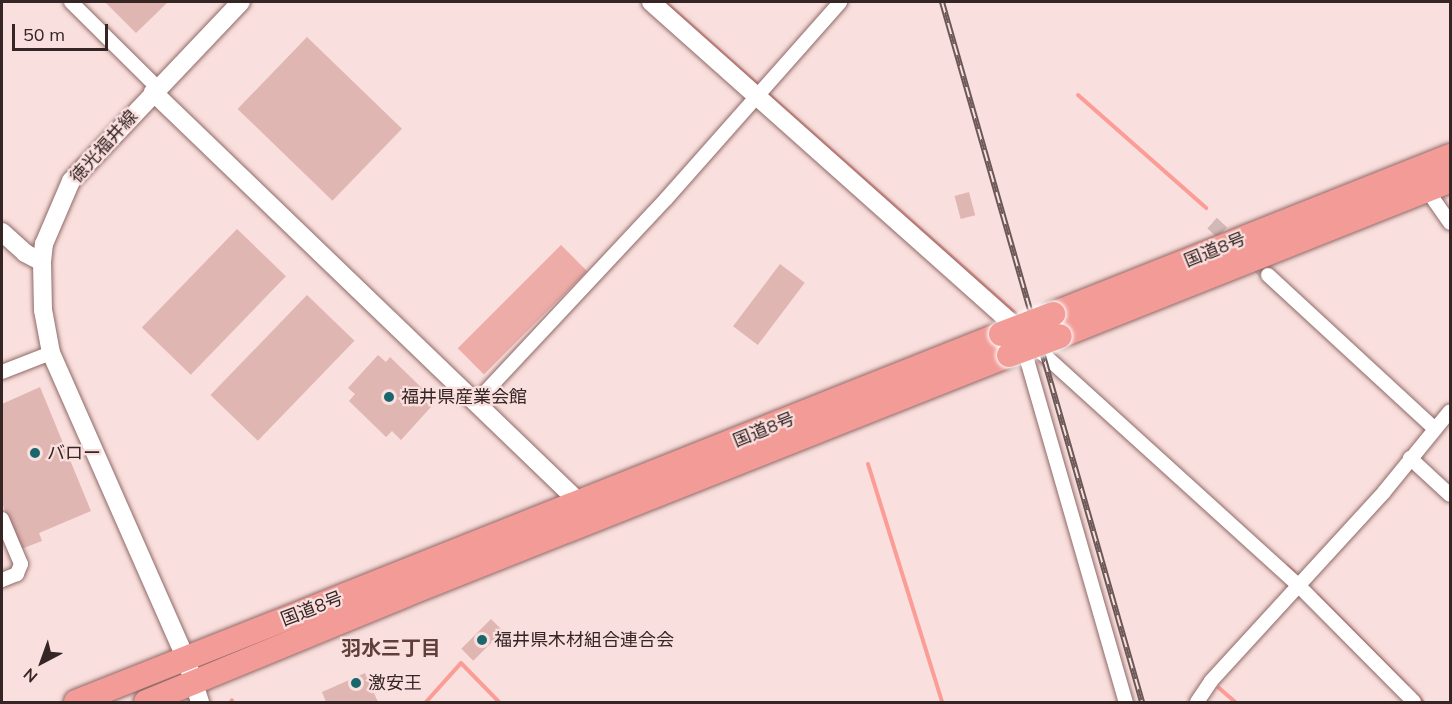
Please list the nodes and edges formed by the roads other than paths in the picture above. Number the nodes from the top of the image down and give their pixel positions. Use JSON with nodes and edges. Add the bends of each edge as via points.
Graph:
{"nodes":[{"id":1,"x":71,"y":2,"type":"edge"},
{"id":2,"x":241,"y":2,"type":"edge"},
{"id":3,"x":651,"y":2,"type":"edge"},
{"id":4,"x":840,"y":2,"type":"edge"},
{"id":5,"x":155,"y":90,"type":"junction"},
{"id":6,"x":757,"y":96,"type":"junction"},
{"id":7,"x":1450,"y":156,"type":"edge"},
{"id":8,"x":1450,"y":181,"type":"edge"},
{"id":9,"x":1427,"y":190,"type":"junction"},
{"id":10,"x":1450,"y":223,"type":"edge"},
{"id":11,"x":2,"y":232,"type":"edge"},
{"id":12,"x":42,"y":262,"type":"junction"},
{"id":13,"x":1268,"y":275,"type":"tunnel mouth"},
{"id":14,"x":1057,"y":325,"type":"junction"},
{"id":15,"x":1010,"y":339,"type":"junction"},
{"id":16,"x":51,"y":353,"type":"junction"},
{"id":17,"x":2,"y":372,"type":"edge"},
{"id":18,"x":476,"y":402,"type":"junction"},
{"id":19,"x":1450,"y":411,"type":"edge"},
{"id":20,"x":1435,"y":429,"type":"junction"},
{"id":21,"x":1410,"y":458,"type":"junction"},
{"id":22,"x":1450,"y":495,"type":"edge"},
{"id":23,"x":581,"y":504,"type":"junction"},
{"id":24,"x":2,"y":519,"type":"edge"},
{"id":25,"x":2,"y":580,"type":"edge"},
{"id":26,"x":1297,"y":584,"type":"junction"},
{"id":27,"x":186,"y":659,"type":"junction"},
{"id":28,"x":197,"y":693,"type":"edge"},
{"id":29,"x":76,"y":702,"type":"edge"},
{"id":30,"x":146,"y":702,"type":"edge"},
{"id":31,"x":1126,"y":702,"type":"edge"},
{"id":32,"x":1197,"y":702,"type":"edge"},
{"id":33,"x":1414,"y":702,"type":"edge"}],
"edges":[{"from":1,"to":5,"type":"street"},
{"from":2,"to":5,"type":"street","name":"徳光福井線"},
{"from":3,"to":6,"type":"street"},
{"from":4,"to":6,"type":"street"},
{"from":5,"to":12,"type":"street","name":"徳光福井線","via":[[71,181],[44,244]]},
{"from":5,"to":18,"type":"street"},
{"from":6,"to":15,"type":"street"},
{"from":6,"to":18,"type":"street"},
{"from":7,"to":14,"type":"highway","name":"国道8号"},
{"from":8,"to":9,"type":"highway","name":"国道8号"},
{"from":9,"to":10,"type":"street"},
{"from":9,"to":14,"type":"highway","name":"国道8号"},
{"from":11,"to":12,"type":"street","via":[[25,254]]},
{"from":12,"to":16,"type":"street","name":"徳光福井線","via":[[43,310]]},
{"from":13,"to":20,"type":"street"},
{"from":14,"to":15,"type":"highway","name":"国道8号","bridge":true},
{"from":15,"to":23,"type":"highway","name":"国道8号"},
{"from":15,"to":26,"type":"street"},
{"from":15,"to":28,"type":"highway","name":"国道8号","via":[[405,595]]},
{"from":15,"to":31,"type":"street"},
{"from":16,"to":17,"type":"street"},
{"from":16,"to":27,"type":"street","name":"徳光福井線"},
{"from":18,"to":23,"type":"street"},
{"from":19,"to":20,"type":"street"},
{"from":20,"to":21,"type":"street"},
{"from":21,"to":22,"type":"street"},
{"from":21,"to":26,"type":"street"},
{"from":23,"to":27,"type":"highway","name":"国道8号"},
{"from":24,"to":25,"type":"street","via":[[21,564],[17,574]]},
{"from":26,"to":32,"type":"street","via":[[1210,681]]},
{"from":26,"to":33,"type":"street"},
{"from":27,"to":28,"type":"street","name":"徳光福井線"},
{"from":27,"to":29,"type":"highway","name":"国道8号"},
{"from":28,"to":30,"type":"highway","name":"国道8号"}]}
